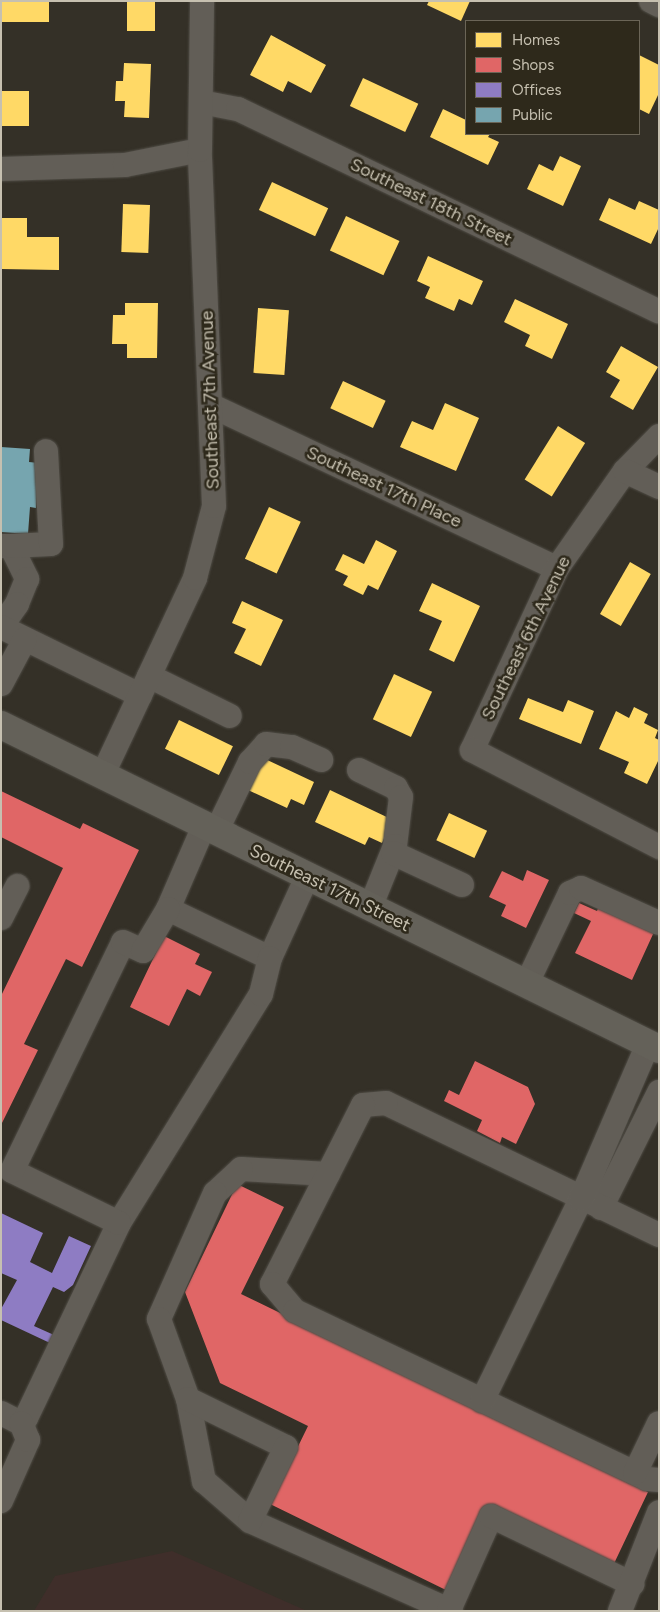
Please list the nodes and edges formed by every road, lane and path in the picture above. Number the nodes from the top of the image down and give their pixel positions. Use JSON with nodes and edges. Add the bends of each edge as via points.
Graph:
{"nodes":[{"id":1,"x":202,"y":1,"type":"edge"},
{"id":2,"x":651,"y":1,"type":"edge"},
{"id":3,"x":659,"y":5,"type":"edge"},
{"id":4,"x":201,"y":102,"type":"junction"},
{"id":5,"x":200,"y":150,"type":"junction"},
{"id":6,"x":1,"y":169,"type":"edge"},
{"id":7,"x":659,"y":312,"type":"edge"},
{"id":8,"x":212,"y":406,"type":"junction"},
{"id":9,"x":659,"y":436,"type":"edge"},
{"id":10,"x":46,"y":451,"type":"dead end"},
{"id":11,"x":625,"y":471,"type":"junction"},
{"id":12,"x":659,"y":487,"type":"edge"},
{"id":13,"x":6,"y":546,"type":"edge"},
{"id":14,"x":557,"y":568,"type":"junction"},
{"id":15,"x":1,"y":627,"type":"edge"},
{"id":16,"x":25,"y":638,"type":"junction"},
{"id":17,"x":1,"y":684,"type":"edge"},
{"id":18,"x":144,"y":686,"type":"junction"},
{"id":19,"x":230,"y":716,"type":"dead end"},
{"id":20,"x":1,"y":725,"type":"edge"},
{"id":21,"x":321,"y":760,"type":"dead end"},
{"id":22,"x":359,"y":770,"type":"dead end"},
{"id":23,"x":102,"y":776,"type":"junction"},
{"id":24,"x":210,"y":829,"type":"junction"},
{"id":25,"x":659,"y":846,"type":"edge"},
{"id":26,"x":393,"y":853,"type":"junction"},
{"id":27,"x":307,"y":877,"type":"junction"},
{"id":28,"x":462,"y":885,"type":"dead end"},
{"id":29,"x":17,"y":886,"type":"dead end"},
{"id":30,"x":370,"y":908,"type":"junction"},
{"id":31,"x":168,"y":909,"type":"junction"},
{"id":32,"x":1,"y":918,"type":"edge"},
{"id":33,"x":659,"y":923,"type":"edge"},
{"id":34,"x":270,"y":958,"type":"junction"},
{"id":35,"x":526,"y":985,"type":"junction"},
{"id":36,"x":654,"y":1047,"type":"edge"},
{"id":37,"x":659,"y":1092,"type":"edge"},
{"id":38,"x":7,"y":1169,"type":"edge"},
{"id":39,"x":328,"y":1174,"type":"junction"},
{"id":40,"x":591,"y":1203,"type":"junction"},
{"id":41,"x":119,"y":1223,"type":"junction"},
{"id":42,"x":659,"y":1235,"type":"edge"},
{"id":43,"x":188,"y":1399,"type":"junction"},
{"id":44,"x":482,"y":1401,"type":"junction"},
{"id":45,"x":11,"y":1418,"type":"edge"},
{"id":46,"x":659,"y":1423,"type":"edge"},
{"id":47,"x":635,"y":1473,"type":"junction"},
{"id":48,"x":659,"y":1480,"type":"edge"},
{"id":49,"x":1,"y":1501,"type":"edge"},
{"id":50,"x":659,"y":1512,"type":"edge"},
{"id":51,"x":250,"y":1521,"type":"junction"},
{"id":52,"x":632,"y":1584,"type":"junction"},
{"id":53,"x":450,"y":1610,"type":"edge"},
{"id":54,"x":620,"y":1611,"type":"edge"}],
"edges":[{"from":1,"to":4,"type":"street","name":"Southeast 7th Avenue"},
{"from":2,"to":3,"type":"street"},
{"from":4,"to":5,"type":"street","name":"Southeast 7th Avenue"},
{"from":4,"to":7,"type":"street","name":"Southeast 18th Street","via":[[238,109]]},
{"from":5,"to":6,"type":"street","via":[[125,165]]},
{"from":5,"to":8,"type":"street","name":"Southeast 7th Avenue"},
{"from":8,"to":14,"type":"street","name":"Southeast 17th Place"},
{"from":8,"to":18,"type":"street","name":"Southeast 7th Avenue","via":[[214,506],[195,578]]},
{"from":9,"to":11,"type":"street","name":"Southeast 6th Avenue"},
{"from":10,"to":13,"type":"street","via":[[50,544]]},
{"from":11,"to":12,"type":"street"},
{"from":11,"to":14,"type":"street","name":"Southeast 6th Avenue"},
{"from":13,"to":15,"type":"street","via":[[26,579],[18,604]]},
{"from":14,"to":25,"type":"street","name":"Southeast 6th Avenue","via":[[472,750]]},
{"from":15,"to":16,"type":"street"},
{"from":16,"to":17,"type":"street"},
{"from":16,"to":18,"type":"street"},
{"from":18,"to":19,"type":"street"},
{"from":18,"to":23,"type":"street","name":"Southeast 7th Avenue"},
{"from":20,"to":23,"type":"main road","name":"Southeast 17th Street"},
{"from":21,"to":24,"type":"street","via":[[292,747],[266,744],[250,762]]},
{"from":22,"to":26,"type":"street","via":[[396,788],[402,797]]},
{"from":23,"to":24,"type":"main road","name":"Southeast 17th Street"},
{"from":24,"to":27,"type":"main road","name":"Southeast 17th Street"},
{"from":24,"to":31,"type":"street"},
{"from":26,"to":28,"type":"street"},
{"from":26,"to":30,"type":"street"},
{"from":27,"to":30,"type":"main road","name":"Southeast 17th Street"},
{"from":27,"to":34,"type":"street"},
{"from":29,"to":32,"type":"street"},
{"from":30,"to":35,"type":"main road","name":"Southeast 17th Street"},
{"from":31,"to":34,"type":"street"},
{"from":31,"to":38,"type":"street","via":[[143,951],[124,942]]},
{"from":33,"to":35,"type":"street","via":[[581,888],[570,893]]},
{"from":34,"to":41,"type":"street","via":[[261,994]]},
{"from":35,"to":36,"type":"main road","name":"Southeast 17th Street"},
{"from":36,"to":40,"type":"street"},
{"from":37,"to":40,"type":"street"},
{"from":38,"to":41,"type":"street"},
{"from":39,"to":40,"type":"street","via":[[363,1105],[386,1104]]},
{"from":39,"to":43,"type":"street","via":[[242,1169],[215,1193],[159,1319]]},
{"from":39,"to":44,"type":"street","via":[[272,1284],[295,1312]]},
{"from":40,"to":42,"type":"street"},
{"from":40,"to":44,"type":"street"},
{"from":41,"to":45,"type":"street"},
{"from":43,"to":51,"type":"street","via":[[204,1481]]},
{"from":43,"to":51,"type":"street","via":[[286,1447]]},
{"from":44,"to":47,"type":"street"},
{"from":45,"to":49,"type":"street","via":[[28,1440]]},
{"from":46,"to":47,"type":"street"},
{"from":47,"to":48,"type":"street"},
{"from":50,"to":52,"type":"street"},
{"from":51,"to":53,"type":"street"},
{"from":52,"to":53,"type":"street","via":[[491,1516]]},
{"from":52,"to":54,"type":"street"}]}
